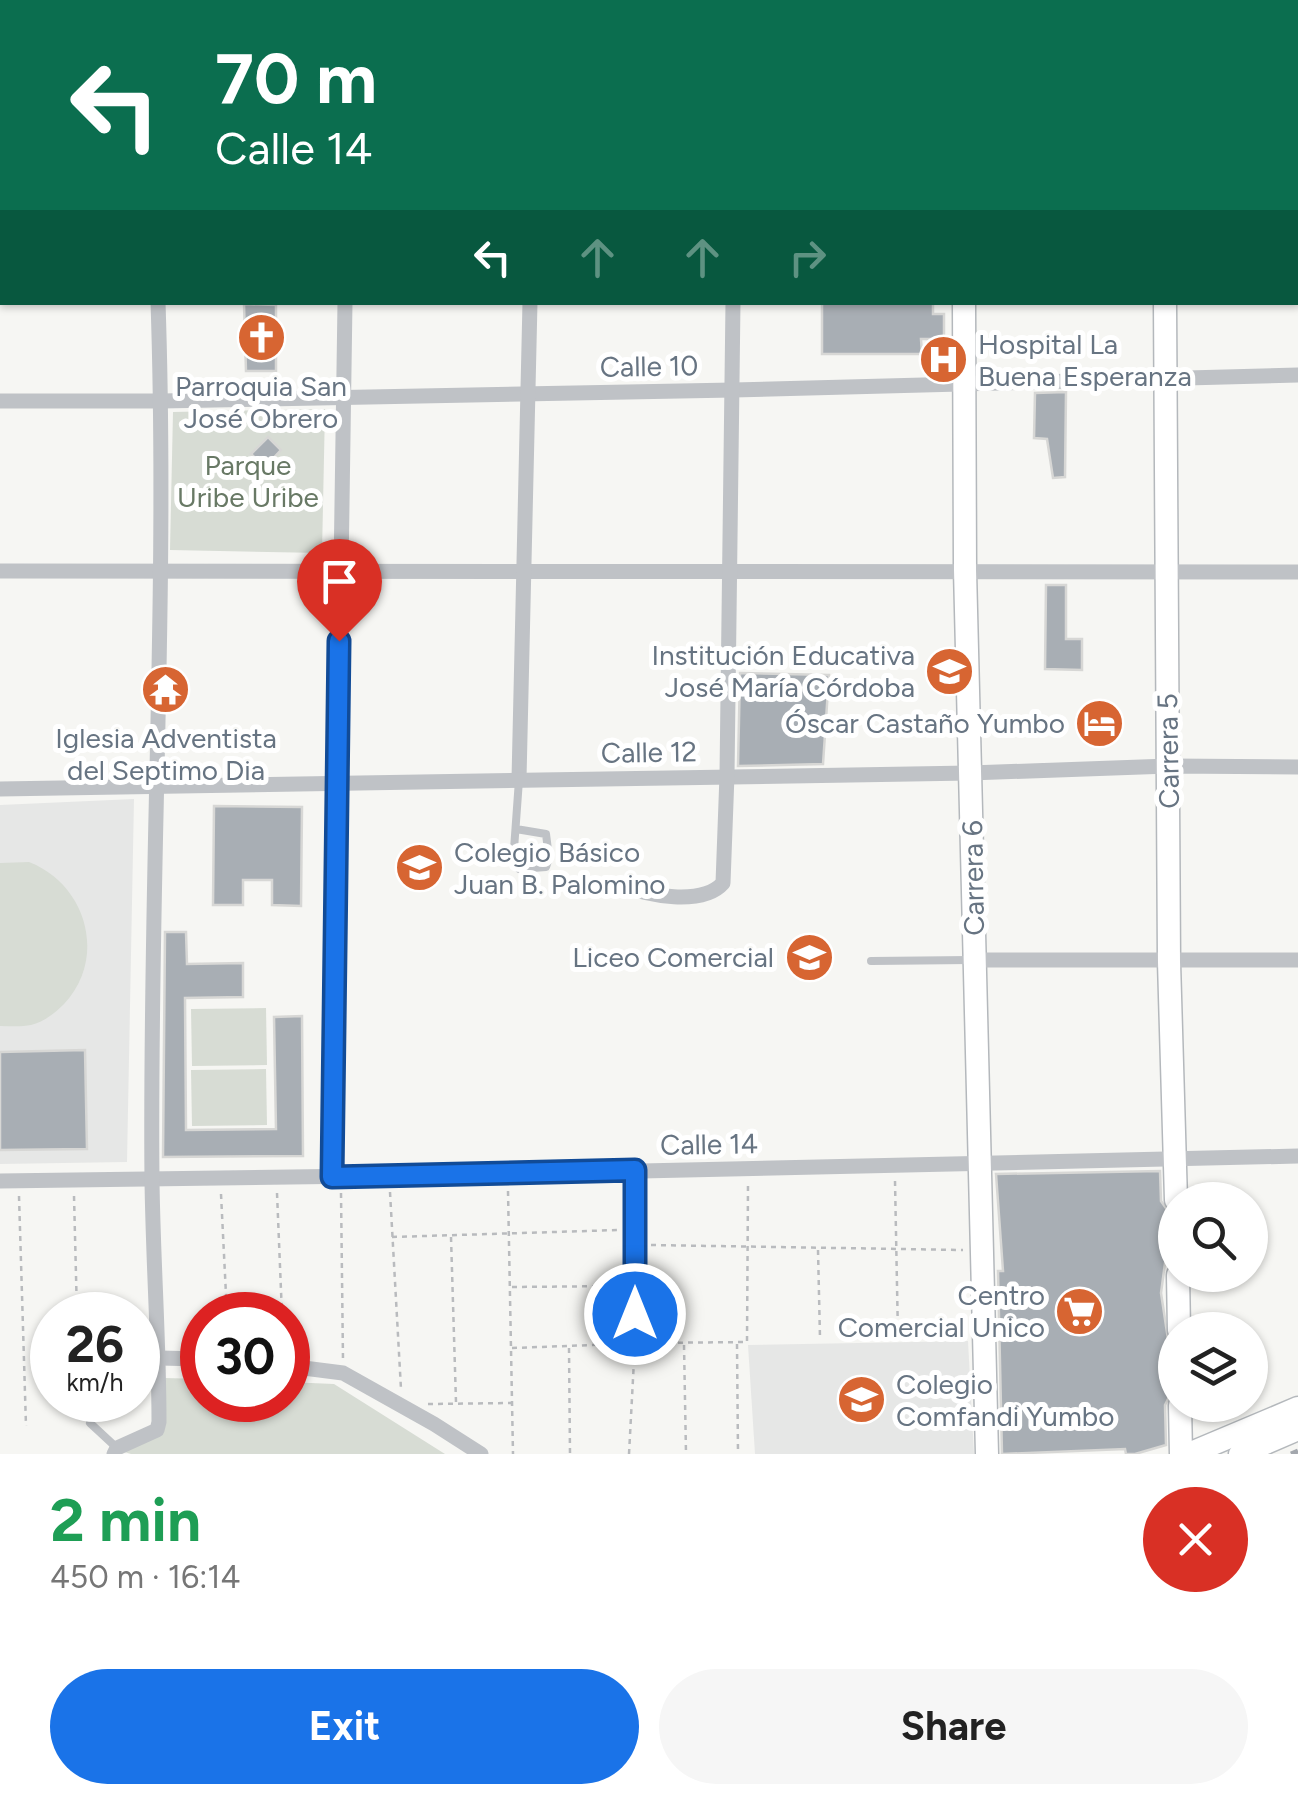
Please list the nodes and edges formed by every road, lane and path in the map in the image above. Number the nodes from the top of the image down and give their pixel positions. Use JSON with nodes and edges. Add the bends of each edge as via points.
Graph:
{"nodes":[{"id":1,"x":158,"y":305,"type":"edge"},
{"id":2,"x":344,"y":305,"type":"edge"},
{"id":3,"x":530,"y":305,"type":"edge"},
{"id":4,"x":733,"y":305,"type":"edge"},
{"id":5,"x":964,"y":305,"type":"edge"},
{"id":6,"x":1165,"y":305,"type":"edge"},
{"id":7,"x":1298,"y":376,"type":"edge"},
{"id":8,"x":1165,"y":377,"type":"junction"},
{"id":9,"x":964,"y":382,"type":"junction"},
{"id":10,"x":733,"y":390,"type":"junction"},
{"id":11,"x":529,"y":393,"type":"junction"},
{"id":12,"x":342,"y":396,"type":"junction"},
{"id":13,"x":0,"y":400,"type":"edge"},
{"id":14,"x":162,"y":401,"type":"junction"},
{"id":15,"x":160,"y":568,"type":"junction"},
{"id":16,"x":340,"y":569,"type":"junction"},
{"id":17,"x":965,"y":570,"type":"junction"},
{"id":18,"x":0,"y":571,"type":"edge"},
{"id":19,"x":730,"y":572,"type":"junction"},
{"id":20,"x":1164,"y":572,"type":"junction"},
{"id":21,"x":1298,"y":572,"type":"edge"},
{"id":22,"x":524,"y":573,"type":"junction"},
{"id":23,"x":1169,"y":766,"type":"junction"},
{"id":24,"x":1298,"y":767,"type":"edge"},
{"id":25,"x":970,"y":773,"type":"junction"},
{"id":26,"x":727,"y":775,"type":"junction"},
{"id":27,"x":519,"y":779,"type":"junction"},
{"id":28,"x":338,"y":784,"type":"junction"},
{"id":29,"x":157,"y":787,"type":"junction"},
{"id":30,"x":0,"y":790,"type":"edge"},
{"id":31,"x":516,"y":829,"type":"junction"},
{"id":32,"x":622,"y":885,"type":"dead end"},
{"id":33,"x":974,"y":960,"type":"junction"},
{"id":34,"x":1298,"y":960,"type":"edge"},
{"id":35,"x":871,"y":961,"type":"dead end"},
{"id":36,"x":1169,"y":962,"type":"junction"},
{"id":37,"x":1298,"y":1156,"type":"edge"},
{"id":38,"x":1176,"y":1160,"type":"junction"},
{"id":39,"x":980,"y":1163,"type":"junction"},
{"id":40,"x":894,"y":1165,"type":"junction"},
{"id":41,"x":748,"y":1168,"type":"junction"},
{"id":42,"x":635,"y":1170,"type":"junction"},
{"id":43,"x":508,"y":1174,"type":"junction"},
{"id":44,"x":390,"y":1176,"type":"junction"},
{"id":45,"x":276,"y":1177,"type":"junction"},
{"id":46,"x":337,"y":1177,"type":"junction"},
{"id":47,"x":220,"y":1178,"type":"junction"},
{"id":48,"x":74,"y":1179,"type":"junction"},
{"id":49,"x":19,"y":1180,"type":"junction"},
{"id":50,"x":0,"y":1181,"type":"edge"},
{"id":51,"x":152,"y":1181,"type":"junction"},
{"id":52,"x":1176,"y":1182,"type":"edge"},
{"id":53,"x":509,"y":1234,"type":"junction"},
{"id":54,"x":450,"y":1235,"type":"junction"},
{"id":55,"x":391,"y":1237,"type":"junction"},
{"id":56,"x":634,"y":1237,"type":"junction"},
{"id":57,"x":748,"y":1248,"type":"junction"},
{"id":58,"x":818,"y":1248,"type":"junction"},
{"id":59,"x":896,"y":1249,"type":"junction"},
{"id":60,"x":982,"y":1250,"type":"junction"},
{"id":61,"x":635,"y":1286,"type":"junction"},
{"id":62,"x":510,"y":1287,"type":"junction"},
{"id":63,"x":76,"y":1292,"type":"edge"},
{"id":64,"x":157,"y":1292,"type":"edge"},
{"id":65,"x":226,"y":1292,"type":"edge"},
{"id":66,"x":281,"y":1292,"type":"edge"},
{"id":67,"x":898,"y":1336,"type":"dead end"},
{"id":68,"x":820,"y":1338,"type":"dead end"},
{"id":69,"x":736,"y":1342,"type":"dead end"},
{"id":70,"x":747,"y":1342,"type":"dead end"},
{"id":71,"x":636,"y":1343,"type":"joint"},
{"id":72,"x":684,"y":1344,"type":"dead end"},
{"id":73,"x":570,"y":1347,"type":"dead end"},
{"id":74,"x":160,"y":1358,"type":"edge"},
{"id":75,"x":180,"y":1358,"type":"edge"},
{"id":76,"x":310,"y":1369,"type":"edge"},
{"id":77,"x":343,"y":1373,"type":"junction"},
{"id":78,"x":456,"y":1402,"type":"junction"},
{"id":79,"x":513,"y":1403,"type":"junction"},
{"id":80,"x":402,"y":1406,"type":"junction"},
{"id":81,"x":1298,"y":1408,"type":"edge"},
{"id":82,"x":159,"y":1422,"type":"edge"},
{"id":83,"x":1180,"y":1422,"type":"edge"},
{"id":84,"x":90,"y":1424,"type":"dead end"},
{"id":85,"x":26,"y":1426,"type":"dead end"},
{"id":86,"x":1298,"y":1429,"type":"edge"},
{"id":87,"x":115,"y":1451,"type":"edge"},
{"id":88,"x":481,"y":1454,"type":"edge"},
{"id":89,"x":513,"y":1454,"type":"edge"},
{"id":90,"x":570,"y":1454,"type":"edge"},
{"id":91,"x":629,"y":1454,"type":"edge"},
{"id":92,"x":686,"y":1454,"type":"edge"},
{"id":93,"x":738,"y":1454,"type":"edge"},
{"id":94,"x":987,"y":1454,"type":"edge"},
{"id":95,"x":1180,"y":1454,"type":"edge"},
{"id":96,"x":1190,"y":1454,"type":"edge"},
{"id":97,"x":1240,"y":1454,"type":"edge"}],
"edges":[{"from":1,"to":14,"type":"street"},
{"from":2,"to":12,"type":"street"},
{"from":3,"to":11,"type":"street"},
{"from":4,"to":10,"type":"street"},
{"from":5,"to":9,"type":"main road","name":"Carrera 6"},
{"from":6,"to":8,"type":"main road","name":"Carrera 5"},
{"from":7,"to":8,"type":"street","name":"Calle 10"},
{"from":8,"to":9,"type":"street","name":"Calle 10"},
{"from":8,"to":20,"type":"main road","name":"Carrera 5"},
{"from":9,"to":10,"type":"street","name":"Calle 10"},
{"from":9,"to":17,"type":"main road","name":"Carrera 6"},
{"from":10,"to":11,"type":"street","name":"Calle 10"},
{"from":10,"to":19,"type":"street"},
{"from":11,"to":12,"type":"street","name":"Calle 10"},
{"from":11,"to":22,"type":"street"},
{"from":12,"to":14,"type":"street","name":"Calle 10"},
{"from":12,"to":16,"type":"street"},
{"from":13,"to":14,"type":"street","name":"Calle 10"},
{"from":14,"to":15,"type":"street"},
{"from":15,"to":16,"type":"street"},
{"from":15,"to":18,"type":"street"},
{"from":15,"to":29,"type":"street"},
{"from":16,"to":22,"type":"street"},
{"from":16,"to":28,"type":"street"},
{"from":17,"to":19,"type":"street"},
{"from":17,"to":20,"type":"street"},
{"from":17,"to":25,"type":"main road","name":"Carrera 6"},
{"from":19,"to":22,"type":"street"},
{"from":19,"to":26,"type":"street"},
{"from":20,"to":21,"type":"street"},
{"from":20,"to":23,"type":"main road","name":"Carrera 5"},
{"from":22,"to":27,"type":"street"},
{"from":23,"to":24,"type":"street","name":"Calle 12"},
{"from":23,"to":25,"type":"street","name":"Calle 12"},
{"from":23,"to":36,"type":"main road","name":"Carrera 5"},
{"from":25,"to":26,"type":"street","name":"Calle 12"},
{"from":25,"to":33,"type":"main road","name":"Carrera 6"},
{"from":26,"to":27,"type":"street","name":"Calle 12"},
{"from":26,"to":32,"type":"street","via":[[724,873],[716,890],[653,896]]},
{"from":27,"to":28,"type":"street","name":"Calle 12"},
{"from":27,"to":31,"type":"lane"},
{"from":28,"to":29,"type":"street","name":"Calle 12"},
{"from":28,"to":46,"type":"street"},
{"from":29,"to":30,"type":"street","name":"Calle 12"},
{"from":29,"to":51,"type":"street"},
{"from":31,"to":31,"type":"lane","via":[[546,834],[546,867],[515,866]]},
{"from":33,"to":35,"type":"lane"},
{"from":33,"to":36,"type":"street"},
{"from":33,"to":39,"type":"main road","name":"Carrera 6"},
{"from":34,"to":36,"type":"street"},
{"from":36,"to":38,"type":"main road","name":"Carrera 5"},
{"from":37,"to":38,"type":"street","name":"Calle 14"},
{"from":38,"to":39,"type":"street","name":"Calle 14"},
{"from":38,"to":52,"type":"main road","name":"Carrera 5"},
{"from":39,"to":40,"type":"street","name":"Calle 14"},
{"from":39,"to":60,"type":"main road","name":"Carrera 6"},
{"from":40,"to":41,"type":"street","name":"Calle 14"},
{"from":40,"to":59,"type":"path"},
{"from":41,"to":42,"type":"street","name":"Calle 14"},
{"from":41,"to":57,"type":"path"},
{"from":42,"to":43,"type":"street","name":"Calle 14"},
{"from":42,"to":56,"type":"street"},
{"from":43,"to":44,"type":"street","name":"Calle 14"},
{"from":43,"to":53,"type":"path"},
{"from":44,"to":46,"type":"street","name":"Calle 14"},
{"from":44,"to":55,"type":"path"},
{"from":45,"to":46,"type":"street","name":"Calle 14"},
{"from":45,"to":47,"type":"street","name":"Calle 14"},
{"from":45,"to":66,"type":"path"},
{"from":46,"to":77,"type":"path"},
{"from":47,"to":51,"type":"street","name":"Calle 14"},
{"from":47,"to":65,"type":"path"},
{"from":48,"to":49,"type":"street","name":"Calle 14"},
{"from":48,"to":51,"type":"street","name":"Calle 14"},
{"from":48,"to":63,"type":"path"},
{"from":49,"to":50,"type":"street","name":"Calle 14"},
{"from":49,"to":85,"type":"path"},
{"from":51,"to":64,"type":"street"},
{"from":53,"to":54,"type":"path"},
{"from":53,"to":56,"type":"path"},
{"from":53,"to":62,"type":"path"},
{"from":54,"to":55,"type":"path"},
{"from":54,"to":78,"type":"path"},
{"from":55,"to":80,"type":"path"},
{"from":56,"to":57,"type":"path"},
{"from":56,"to":61,"type":"street"},
{"from":57,"to":58,"type":"path"},
{"from":57,"to":70,"type":"path"},
{"from":58,"to":59,"type":"path"},
{"from":58,"to":68,"type":"path"},
{"from":59,"to":60,"type":"path"},
{"from":59,"to":67,"type":"path"},
{"from":60,"to":94,"type":"main road","name":"Carrera 6"},
{"from":61,"to":62,"type":"path"},
{"from":61,"to":71,"type":"street"},
{"from":62,"to":79,"type":"path"},
{"from":69,"to":93,"type":"path"},
{"from":71,"to":91,"type":"path"},
{"from":72,"to":92,"type":"path"},
{"from":73,"to":90,"type":"path"},
{"from":74,"to":75,"type":"street"},
{"from":76,"to":77,"type":"street"},
{"from":77,"to":80,"type":"street"},
{"from":78,"to":79,"type":"path"},
{"from":78,"to":80,"type":"path"},
{"from":79,"to":89,"type":"path"},
{"from":80,"to":88,"type":"street"},
{"from":81,"to":96,"type":"main road"},
{"from":82,"to":87,"type":"street"},
{"from":83,"to":95,"type":"main road"},
{"from":84,"to":87,"type":"lane"},
{"from":86,"to":97,"type":"main road"}]}
